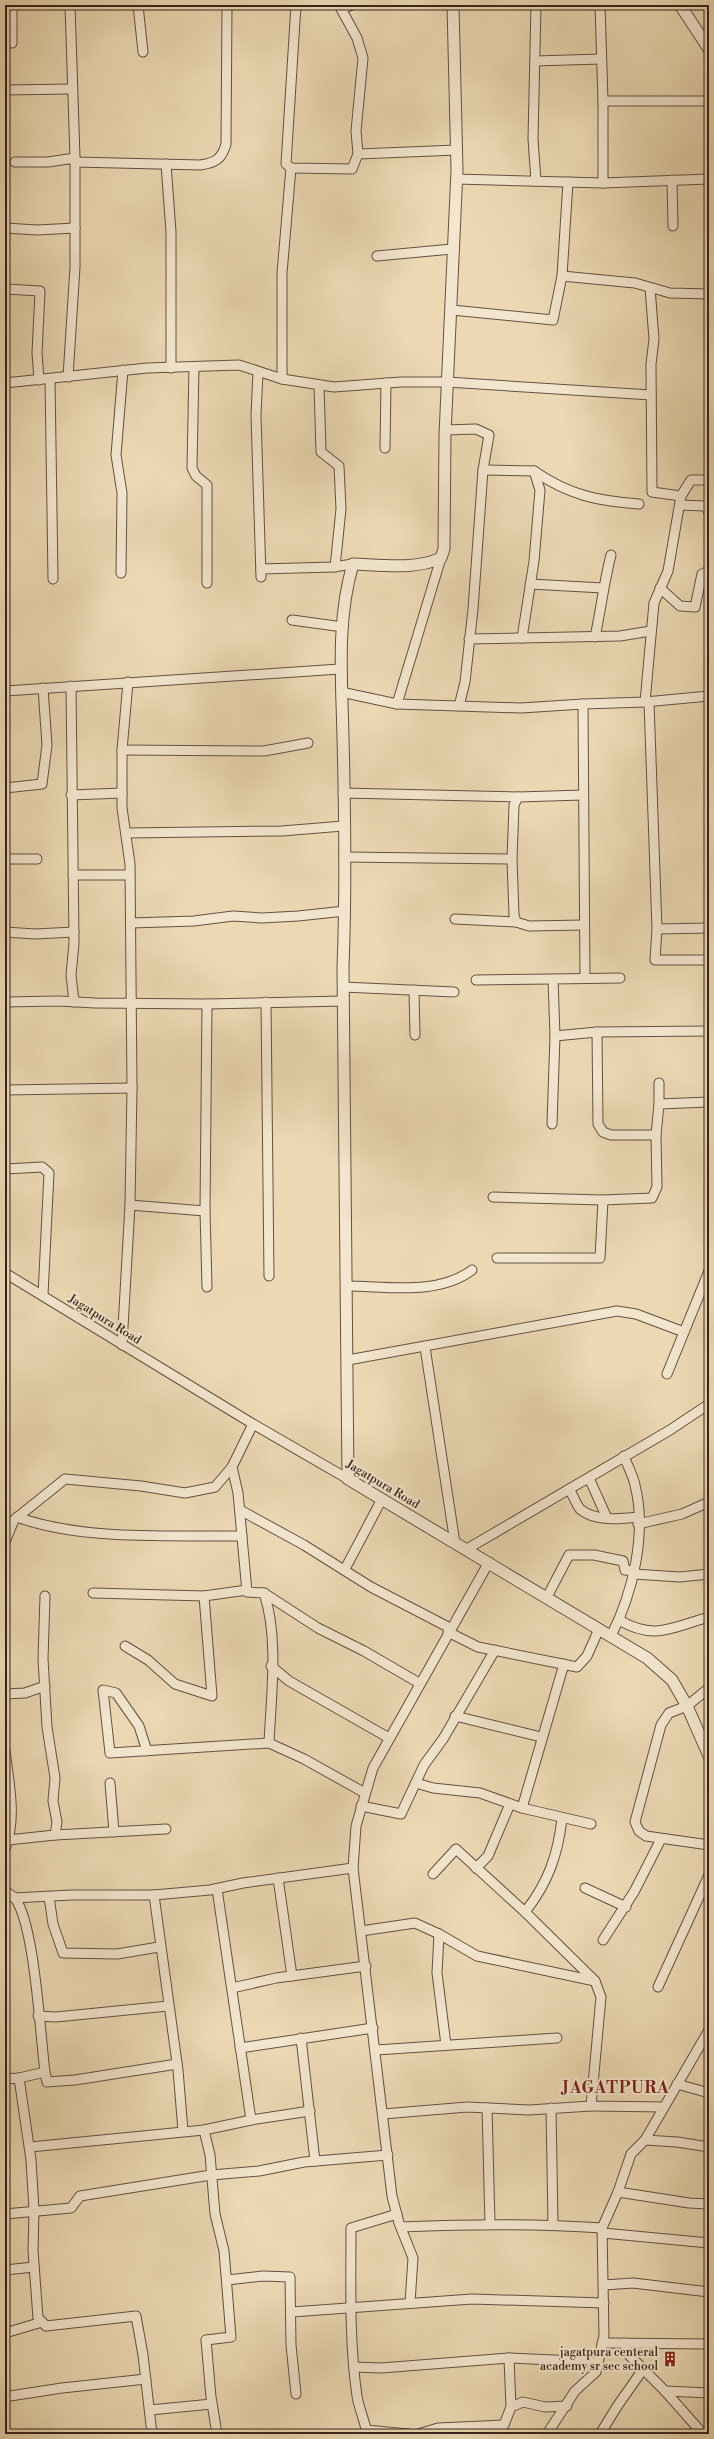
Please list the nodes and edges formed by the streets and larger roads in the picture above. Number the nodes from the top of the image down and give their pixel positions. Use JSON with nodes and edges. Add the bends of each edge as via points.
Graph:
{"nodes":[{"id":1,"x":12,"y":5,"type":"edge"},
{"id":2,"x":70,"y":5,"type":"edge"},
{"id":3,"x":138,"y":5,"type":"edge"},
{"id":4,"x":227,"y":5,"type":"edge"},
{"id":5,"x":296,"y":5,"type":"edge"},
{"id":6,"x":352,"y":5,"type":"edge"},
{"id":7,"x":453,"y":5,"type":"edge"},
{"id":8,"x":536,"y":5,"type":"edge"},
{"id":9,"x":600,"y":5,"type":"edge"},
{"id":10,"x":340,"y":7,"type":"edge"},
{"id":11,"x":684,"y":7,"type":"edge"},
{"id":12,"x":12,"y":43,"type":"dead end"},
{"id":13,"x":709,"y":49,"type":"edge"},
{"id":14,"x":143,"y":52,"type":"dead end"},
{"id":15,"x":601,"y":59,"type":"junction"},
{"id":16,"x":535,"y":61,"type":"junction"},
{"id":17,"x":72,"y":89,"type":"junction"},
{"id":18,"x":5,"y":90,"type":"edge"},
{"id":19,"x":709,"y":100,"type":"edge"},
{"id":20,"x":603,"y":101,"type":"junction"},
{"id":21,"x":456,"y":150,"type":"junction"},
{"id":22,"x":358,"y":154,"type":"junction"},
{"id":23,"x":75,"y":160,"type":"junction"},
{"id":24,"x":15,"y":162,"type":"dead end"},
{"id":25,"x":166,"y":164,"type":"junction"},
{"id":26,"x":291,"y":168,"type":"junction"},
{"id":27,"x":456,"y":179,"type":"junction"},
{"id":28,"x":709,"y":179,"type":"edge"},
{"id":29,"x":672,"y":180,"type":"junction"},
{"id":30,"x":536,"y":181,"type":"junction"},
{"id":31,"x":568,"y":182,"type":"junction"},
{"id":32,"x":603,"y":183,"type":"junction"},
{"id":33,"x":672,"y":226,"type":"dead end"},
{"id":34,"x":5,"y":228,"type":"edge"},
{"id":35,"x":75,"y":228,"type":"junction"},
{"id":36,"x":452,"y":249,"type":"junction"},
{"id":37,"x":377,"y":256,"type":"dead end"},
{"id":38,"x":562,"y":276,"type":"junction"},
{"id":39,"x":650,"y":288,"type":"junction"},
{"id":40,"x":5,"y":289,"type":"edge"},
{"id":41,"x":709,"y":294,"type":"edge"},
{"id":42,"x":452,"y":310,"type":"junction"},
{"id":43,"x":194,"y":367,"type":"junction"},
{"id":44,"x":171,"y":368,"type":"junction"},
{"id":45,"x":123,"y":370,"type":"junction"},
{"id":46,"x":258,"y":372,"type":"junction"},
{"id":47,"x":68,"y":377,"type":"junction"},
{"id":48,"x":50,"y":379,"type":"junction"},
{"id":49,"x":282,"y":379,"type":"junction"},
{"id":50,"x":39,"y":380,"type":"junction"},
{"id":51,"x":447,"y":382,"type":"junction"},
{"id":52,"x":386,"y":383,"type":"junction"},
{"id":53,"x":5,"y":384,"type":"edge"},
{"id":54,"x":319,"y":385,"type":"junction"},
{"id":55,"x":651,"y":395,"type":"junction"},
{"id":56,"x":445,"y":430,"type":"junction"},
{"id":57,"x":385,"y":448,"type":"dead end"},
{"id":58,"x":483,"y":470,"type":"junction"},
{"id":59,"x":534,"y":471,"type":"junction"},
{"id":60,"x":708,"y":478,"type":"edge"},
{"id":61,"x":680,"y":500,"type":"junction"},
{"id":62,"x":639,"y":504,"type":"dead end"},
{"id":63,"x":709,"y":512,"type":"edge"},
{"id":64,"x":611,"y":555,"type":"dead end"},
{"id":65,"x":441,"y":558,"type":"junction"},
{"id":66,"x":353,"y":564,"type":"junction"},
{"id":67,"x":335,"y":567,"type":"junction"},
{"id":68,"x":709,"y":571,"type":"edge"},
{"id":69,"x":121,"y":573,"type":"dead end"},
{"id":70,"x":53,"y":579,"type":"dead end"},
{"id":71,"x":207,"y":583,"type":"dead end"},
{"id":72,"x":530,"y":584,"type":"junction"},
{"id":73,"x":603,"y":588,"type":"junction"},
{"id":74,"x":660,"y":588,"type":"junction"},
{"id":75,"x":292,"y":620,"type":"dead end"},
{"id":76,"x":343,"y":627,"type":"junction"},
{"id":77,"x":651,"y":631,"type":"junction"},
{"id":78,"x":595,"y":637,"type":"junction"},
{"id":79,"x":522,"y":638,"type":"junction"},
{"id":80,"x":469,"y":639,"type":"junction"},
{"id":81,"x":340,"y":669,"type":"junction"},
{"id":82,"x":128,"y":682,"type":"junction"},
{"id":83,"x":71,"y":686,"type":"junction"},
{"id":84,"x":43,"y":688,"type":"junction"},
{"id":85,"x":5,"y":691,"type":"edge"},
{"id":86,"x":341,"y":692,"type":"junction"},
{"id":87,"x":709,"y":696,"type":"edge"},
{"id":88,"x":647,"y":702,"type":"junction"},
{"id":89,"x":397,"y":704,"type":"junction"},
{"id":90,"x":583,"y":704,"type":"junction"},
{"id":91,"x":459,"y":706,"type":"junction"},
{"id":92,"x":308,"y":742,"type":"dead end"},
{"id":93,"x":122,"y":750,"type":"junction"},
{"id":94,"x":5,"y":788,"type":"edge"},
{"id":95,"x":122,"y":793,"type":"junction"},
{"id":96,"x":343,"y":793,"type":"junction"},
{"id":97,"x":71,"y":795,"type":"junction"},
{"id":98,"x":583,"y":795,"type":"junction"},
{"id":99,"x":518,"y":797,"type":"junction"},
{"id":100,"x":343,"y":826,"type":"junction"},
{"id":101,"x":126,"y":833,"type":"junction"},
{"id":102,"x":344,"y":857,"type":"junction"},
{"id":103,"x":5,"y":859,"type":"edge"},
{"id":104,"x":37,"y":859,"type":"dead end"},
{"id":105,"x":512,"y":859,"type":"junction"},
{"id":106,"x":73,"y":875,"type":"junction"},
{"id":107,"x":130,"y":875,"type":"junction"},
{"id":108,"x":345,"y":911,"type":"junction"},
{"id":109,"x":455,"y":919,"type":"dead end"},
{"id":110,"x":516,"y":922,"type":"junction"},
{"id":111,"x":131,"y":923,"type":"junction"},
{"id":112,"x":584,"y":925,"type":"junction"},
{"id":113,"x":709,"y":928,"type":"edge"},
{"id":114,"x":657,"y":929,"type":"junction"},
{"id":115,"x":5,"y":932,"type":"edge"},
{"id":116,"x":74,"y":932,"type":"junction"},
{"id":117,"x":709,"y":960,"type":"edge"},
{"id":118,"x":585,"y":978,"type":"junction"},
{"id":119,"x":620,"y":978,"type":"dead end"},
{"id":120,"x":553,"y":979,"type":"junction"},
{"id":121,"x":476,"y":980,"type":"dead end"},
{"id":122,"x":343,"y":987,"type":"junction"},
{"id":123,"x":414,"y":990,"type":"junction"},
{"id":124,"x":454,"y":992,"type":"dead end"},
{"id":125,"x":343,"y":1001,"type":"junction"},
{"id":126,"x":5,"y":1002,"type":"edge"},
{"id":127,"x":74,"y":1002,"type":"junction"},
{"id":128,"x":266,"y":1002,"type":"junction"},
{"id":129,"x":133,"y":1003,"type":"junction"},
{"id":130,"x":207,"y":1004,"type":"junction"},
{"id":131,"x":709,"y":1031,"type":"edge"},
{"id":132,"x":597,"y":1032,"type":"junction"},
{"id":133,"x":415,"y":1035,"type":"dead end"},
{"id":134,"x":555,"y":1036,"type":"junction"},
{"id":135,"x":659,"y":1082,"type":"dead end"},
{"id":136,"x":132,"y":1088,"type":"junction"},
{"id":137,"x":5,"y":1090,"type":"edge"},
{"id":138,"x":709,"y":1102,"type":"edge"},
{"id":139,"x":660,"y":1104,"type":"junction"},
{"id":140,"x":552,"y":1124,"type":"dead end"},
{"id":141,"x":656,"y":1136,"type":"junction"},
{"id":142,"x":5,"y":1168,"type":"edge"},
{"id":143,"x":493,"y":1197,"type":"dead end"},
{"id":144,"x":603,"y":1200,"type":"junction"},
{"id":145,"x":130,"y":1205,"type":"junction"},
{"id":146,"x":205,"y":1211,"type":"junction"},
{"id":147,"x":496,"y":1258,"type":"dead end"},
{"id":148,"x":472,"y":1270,"type":"dead end"},
{"id":149,"x":709,"y":1271,"type":"edge"},
{"id":150,"x":5,"y":1273,"type":"edge"},
{"id":151,"x":269,"y":1276,"type":"dead end"},
{"id":152,"x":346,"y":1286,"type":"junction"},
{"id":153,"x":207,"y":1287,"type":"dead end"},
{"id":154,"x":43,"y":1295,"type":"junction"},
{"id":155,"x":684,"y":1332,"type":"junction"},
{"id":156,"x":122,"y":1345,"type":"junction"},
{"id":157,"x":425,"y":1347,"type":"junction"},
{"id":158,"x":348,"y":1360,"type":"junction"},
{"id":159,"x":667,"y":1374,"type":"dead end"},
{"id":160,"x":709,"y":1404,"type":"edge"},
{"id":161,"x":253,"y":1424,"type":"junction"},
{"id":162,"x":624,"y":1456,"type":"junction"},
{"id":163,"x":232,"y":1467,"type":"junction"},
{"id":164,"x":348,"y":1478,"type":"junction"},
{"id":165,"x":589,"y":1478,"type":"junction"},
{"id":166,"x":569,"y":1489,"type":"junction"},
{"id":167,"x":382,"y":1499,"type":"junction"},
{"id":168,"x":709,"y":1502,"type":"edge"},
{"id":169,"x":240,"y":1510,"type":"junction"},
{"id":170,"x":17,"y":1517,"type":"junction"},
{"id":171,"x":607,"y":1518,"type":"junction"},
{"id":172,"x":638,"y":1521,"type":"junction"},
{"id":173,"x":242,"y":1536,"type":"junction"},
{"id":174,"x":5,"y":1542,"type":"edge"},
{"id":175,"x":455,"y":1543,"type":"junction"},
{"id":176,"x":467,"y":1549,"type":"junction"},
{"id":177,"x":488,"y":1562,"type":"junction"},
{"id":178,"x":345,"y":1569,"type":"junction"},
{"id":179,"x":634,"y":1573,"type":"junction"},
{"id":180,"x":709,"y":1574,"type":"edge"},
{"id":181,"x":247,"y":1590,"type":"junction"},
{"id":182,"x":93,"y":1593,"type":"dead end"},
{"id":183,"x":264,"y":1593,"type":"junction"},
{"id":184,"x":45,"y":1596,"type":"dead end"},
{"id":185,"x":204,"y":1596,"type":"junction"},
{"id":186,"x":547,"y":1597,"type":"junction"},
{"id":187,"x":709,"y":1617,"type":"edge"},
{"id":188,"x":619,"y":1620,"type":"junction"},
{"id":189,"x":599,"y":1629,"type":"junction"},
{"id":190,"x":449,"y":1630,"type":"junction"},
{"id":191,"x":611,"y":1636,"type":"junction"},
{"id":192,"x":125,"y":1646,"type":"dead end"},
{"id":193,"x":495,"y":1650,"type":"junction"},
{"id":194,"x":564,"y":1664,"type":"junction"},
{"id":195,"x":271,"y":1666,"type":"junction"},
{"id":196,"x":419,"y":1683,"type":"junction"},
{"id":197,"x":45,"y":1686,"type":"junction"},
{"id":198,"x":709,"y":1688,"type":"edge"},
{"id":199,"x":5,"y":1694,"type":"edge"},
{"id":200,"x":687,"y":1706,"type":"junction"},
{"id":201,"x":455,"y":1716,"type":"junction"},
{"id":202,"x":541,"y":1737,"type":"junction"},
{"id":203,"x":390,"y":1738,"type":"junction"},
{"id":204,"x":269,"y":1743,"type":"junction"},
{"id":205,"x":5,"y":1751,"type":"edge"},
{"id":206,"x":147,"y":1751,"type":"junction"},
{"id":207,"x":709,"y":1756,"type":"edge"},
{"id":208,"x":7,"y":1777,"type":"edge"},
{"id":209,"x":110,"y":1783,"type":"dead end"},
{"id":210,"x":416,"y":1783,"type":"junction"},
{"id":211,"x":365,"y":1793,"type":"junction"},
{"id":212,"x":510,"y":1804,"type":"junction"},
{"id":213,"x":361,"y":1806,"type":"junction"},
{"id":214,"x":522,"y":1808,"type":"junction"},
{"id":215,"x":562,"y":1818,"type":"junction"},
{"id":216,"x":591,"y":1824,"type":"dead end"},
{"id":217,"x":166,"y":1829,"type":"dead end"},
{"id":218,"x":114,"y":1832,"type":"junction"},
{"id":219,"x":55,"y":1835,"type":"junction"},
{"id":220,"x":661,"y":1839,"type":"junction"},
{"id":221,"x":6,"y":1845,"type":"edge"},
{"id":222,"x":709,"y":1845,"type":"edge"},
{"id":223,"x":353,"y":1868,"type":"junction"},
{"id":224,"x":476,"y":1868,"type":"junction"},
{"id":225,"x":433,"y":1874,"type":"dead end"},
{"id":226,"x":709,"y":1875,"type":"edge"},
{"id":227,"x":278,"y":1878,"type":"junction"},
{"id":228,"x":585,"y":1888,"type":"dead end"},
{"id":229,"x":217,"y":1889,"type":"junction"},
{"id":230,"x":5,"y":1891,"type":"edge"},
{"id":231,"x":154,"y":1896,"type":"junction"},
{"id":232,"x":49,"y":1897,"type":"junction"},
{"id":233,"x":14,"y":1898,"type":"junction"},
{"id":234,"x":626,"y":1907,"type":"junction"},
{"id":235,"x":526,"y":1912,"type":"junction"},
{"id":236,"x":361,"y":1931,"type":"junction"},
{"id":237,"x":439,"y":1934,"type":"junction"},
{"id":238,"x":603,"y":1940,"type":"dead end"},
{"id":239,"x":159,"y":1947,"type":"junction"},
{"id":240,"x":366,"y":1966,"type":"junction"},
{"id":241,"x":292,"y":1976,"type":"junction"},
{"id":242,"x":595,"y":1981,"type":"junction"},
{"id":243,"x":658,"y":1987,"type":"dead end"},
{"id":244,"x":232,"y":1988,"type":"junction"},
{"id":245,"x":168,"y":2006,"type":"junction"},
{"id":246,"x":38,"y":2016,"type":"junction"},
{"id":247,"x":373,"y":2028,"type":"junction"},
{"id":248,"x":709,"y":2030,"type":"edge"},
{"id":249,"x":301,"y":2038,"type":"junction"},
{"id":250,"x":557,"y":2038,"type":"dead end"},
{"id":251,"x":446,"y":2045,"type":"junction"},
{"id":252,"x":240,"y":2048,"type":"junction"},
{"id":253,"x":376,"y":2050,"type":"junction"},
{"id":254,"x":177,"y":2064,"type":"junction"},
{"id":255,"x":44,"y":2072,"type":"junction"},
{"id":256,"x":19,"y":2078,"type":"junction"},
{"id":257,"x":5,"y":2079,"type":"edge"},
{"id":258,"x":677,"y":2084,"type":"junction"},
{"id":259,"x":709,"y":2093,"type":"edge"},
{"id":260,"x":591,"y":2106,"type":"junction"},
{"id":261,"x":664,"y":2107,"type":"junction"},
{"id":262,"x":487,"y":2108,"type":"junction"},
{"id":263,"x":551,"y":2108,"type":"junction"},
{"id":264,"x":310,"y":2111,"type":"junction"},
{"id":265,"x":383,"y":2114,"type":"junction"},
{"id":266,"x":251,"y":2120,"type":"junction"},
{"id":267,"x":204,"y":2130,"type":"junction"},
{"id":268,"x":183,"y":2131,"type":"junction"},
{"id":269,"x":645,"y":2140,"type":"junction"},
{"id":270,"x":30,"y":2147,"type":"junction"},
{"id":271,"x":709,"y":2147,"type":"edge"},
{"id":272,"x":388,"y":2155,"type":"junction"},
{"id":273,"x":315,"y":2161,"type":"junction"},
{"id":274,"x":211,"y":2175,"type":"junction"},
{"id":275,"x":618,"y":2192,"type":"junction"},
{"id":276,"x":709,"y":2204,"type":"edge"},
{"id":277,"x":34,"y":2210,"type":"junction"},
{"id":278,"x":5,"y":2214,"type":"edge"},
{"id":279,"x":397,"y":2214,"type":"junction"},
{"id":280,"x":490,"y":2224,"type":"junction"},
{"id":281,"x":553,"y":2224,"type":"junction"},
{"id":282,"x":401,"y":2228,"type":"junction"},
{"id":283,"x":603,"y":2231,"type":"junction"},
{"id":284,"x":709,"y":2244,"type":"edge"},
{"id":285,"x":34,"y":2267,"type":"junction"},
{"id":286,"x":5,"y":2270,"type":"edge"},
{"id":287,"x":227,"y":2280,"type":"junction"},
{"id":288,"x":604,"y":2285,"type":"junction"},
{"id":289,"x":709,"y":2292,"type":"edge"},
{"id":290,"x":410,"y":2303,"type":"junction"},
{"id":291,"x":604,"y":2303,"type":"junction"},
{"id":292,"x":351,"y":2307,"type":"junction"},
{"id":293,"x":292,"y":2312,"type":"junction"},
{"id":294,"x":42,"y":2322,"type":"junction"},
{"id":295,"x":5,"y":2333,"type":"edge"},
{"id":296,"x":602,"y":2343,"type":"junction"},
{"id":297,"x":624,"y":2343,"type":"junction"},
{"id":298,"x":709,"y":2344,"type":"edge"},
{"id":299,"x":509,"y":2358,"type":"junction"},
{"id":300,"x":598,"y":2362,"type":"junction"},
{"id":301,"x":354,"y":2367,"type":"junction"},
{"id":302,"x":644,"y":2368,"type":"junction"},
{"id":303,"x":146,"y":2379,"type":"junction"},
{"id":304,"x":666,"y":2391,"type":"junction"},
{"id":305,"x":709,"y":2393,"type":"edge"},
{"id":306,"x":296,"y":2394,"type":"dead end"},
{"id":307,"x":10,"y":2396,"type":"dead end"},
{"id":308,"x":212,"y":2404,"type":"junction"},
{"id":309,"x":567,"y":2406,"type":"junction"},
{"id":310,"x":511,"y":2407,"type":"junction"},
{"id":311,"x":150,"y":2410,"type":"junction"},
{"id":312,"x":367,"y":2432,"type":"edge"},
{"id":313,"x":152,"y":2434,"type":"edge"},
{"id":314,"x":217,"y":2434,"type":"edge"},
{"id":315,"x":409,"y":2434,"type":"edge"},
{"id":316,"x":418,"y":2434,"type":"edge"},
{"id":317,"x":547,"y":2434,"type":"edge"},
{"id":318,"x":600,"y":2434,"type":"edge"},
{"id":319,"x":703,"y":2434,"type":"edge"}],
"edges":[{"from":1,"to":12,"type":"street"},
{"from":2,"to":17,"type":"street"},
{"from":3,"to":14,"type":"street"},
{"from":4,"to":25,"type":"street","via":[[226,144],[223,154],[214,163]]},
{"from":5,"to":26,"type":"street","via":[[286,157],[286,164]]},
{"from":6,"to":10,"type":"street"},
{"from":7,"to":21,"type":"street"},
{"from":8,"to":16,"type":"street"},
{"from":9,"to":15,"type":"street"},
{"from":10,"to":22,"type":"street","via":[[357,38],[363,58],[356,132]]},
{"from":11,"to":13,"type":"street"},
{"from":15,"to":16,"type":"street"},
{"from":15,"to":20,"type":"street"},
{"from":16,"to":30,"type":"street","via":[[533,139]]},
{"from":17,"to":18,"type":"street"},
{"from":17,"to":23,"type":"street"},
{"from":19,"to":20,"type":"street"},
{"from":20,"to":32,"type":"street"},
{"from":21,"to":22,"type":"street"},
{"from":21,"to":27,"type":"street"},
{"from":22,"to":26,"type":"street","via":[[352,170]]},
{"from":23,"to":24,"type":"street"},
{"from":23,"to":25,"type":"street"},
{"from":23,"to":35,"type":"street"},
{"from":25,"to":44,"type":"street","via":[[171,232]]},
{"from":26,"to":49,"type":"street","via":[[282,274]]},
{"from":27,"to":30,"type":"street"},
{"from":27,"to":36,"type":"street"},
{"from":28,"to":29,"type":"street"},
{"from":29,"to":32,"type":"street"},
{"from":29,"to":33,"type":"street"},
{"from":30,"to":31,"type":"street"},
{"from":31,"to":32,"type":"street"},
{"from":31,"to":38,"type":"street"},
{"from":34,"to":35,"type":"street"},
{"from":35,"to":47,"type":"street"},
{"from":36,"to":37,"type":"street"},
{"from":36,"to":42,"type":"street"},
{"from":38,"to":39,"type":"street","via":[[635,283]]},
{"from":38,"to":42,"type":"street","via":[[553,320]]},
{"from":39,"to":41,"type":"street","via":[[670,293]]},
{"from":39,"to":55,"type":"street","via":[[654,339]]},
{"from":40,"to":50,"type":"street","via":[[40,291],[37,353]]},
{"from":42,"to":51,"type":"street"},
{"from":43,"to":44,"type":"street"},
{"from":43,"to":46,"type":"street","via":[[239,365]]},
{"from":43,"to":71,"type":"street","via":[[192,468],[196,476],[207,485]]},
{"from":44,"to":45,"type":"street"},
{"from":45,"to":47,"type":"street"},
{"from":45,"to":69,"type":"street","via":[[116,455],[122,493]]},
{"from":46,"to":49,"type":"street"},
{"from":46,"to":67,"type":"street","via":[[256,415],[261,573]]},
{"from":47,"to":48,"type":"street"},
{"from":48,"to":50,"type":"street"},
{"from":48,"to":70,"type":"street"},
{"from":49,"to":54,"type":"street"},
{"from":50,"to":53,"type":"street"},
{"from":51,"to":52,"type":"street"},
{"from":51,"to":55,"type":"street"},
{"from":51,"to":56,"type":"street"},
{"from":52,"to":54,"type":"street","via":[[334,387]]},
{"from":52,"to":57,"type":"street"},
{"from":54,"to":67,"type":"street","via":[[321,452],[338,466],[341,509]]},
{"from":55,"to":61,"type":"street","via":[[652,492]]},
{"from":56,"to":58,"type":"street","via":[[476,429],[489,435]]},
{"from":56,"to":65,"type":"street","via":[[444,549]]},
{"from":58,"to":59,"type":"street"},
{"from":58,"to":80,"type":"street"},
{"from":59,"to":62,"type":"street","via":[[576,494],[607,501]]},
{"from":59,"to":72,"type":"street","via":[[540,490]]},
{"from":60,"to":61,"type":"street","via":[[691,480]]},
{"from":61,"to":63,"type":"street","via":[[705,506]]},
{"from":61,"to":74,"type":"street","via":[[671,559]]},
{"from":64,"to":73,"type":"street"},
{"from":65,"to":66,"type":"street","via":[[396,566]]},
{"from":65,"to":89,"type":"street"},
{"from":66,"to":67,"type":"street"},
{"from":66,"to":76,"type":"street","via":[[348,579]]},
{"from":68,"to":74,"type":"street","via":[[702,574],[695,607],[680,606]]},
{"from":72,"to":73,"type":"street"},
{"from":72,"to":79,"type":"street"},
{"from":73,"to":78,"type":"street"},
{"from":74,"to":77,"type":"street","via":[[654,603]]},
{"from":75,"to":76,"type":"street"},
{"from":76,"to":81,"type":"street"},
{"from":77,"to":78,"type":"street"},
{"from":77,"to":88,"type":"street"},
{"from":78,"to":79,"type":"street"},
{"from":79,"to":80,"type":"street"},
{"from":80,"to":91,"type":"street","via":[[465,682]]},
{"from":81,"to":82,"type":"street"},
{"from":81,"to":86,"type":"street"},
{"from":82,"to":83,"type":"street"},
{"from":82,"to":93,"type":"street"},
{"from":83,"to":84,"type":"street"},
{"from":83,"to":97,"type":"street"},
{"from":84,"to":85,"type":"street"},
{"from":84,"to":94,"type":"street","via":[[47,745],[42,784]]},
{"from":86,"to":89,"type":"street"},
{"from":86,"to":96,"type":"street"},
{"from":87,"to":88,"type":"street"},
{"from":88,"to":90,"type":"street"},
{"from":88,"to":114,"type":"street"},
{"from":89,"to":91,"type":"street"},
{"from":90,"to":91,"type":"street","via":[[521,708]]},
{"from":90,"to":98,"type":"street"},
{"from":92,"to":93,"type":"street","via":[[264,751]]},
{"from":93,"to":95,"type":"street"},
{"from":95,"to":97,"type":"street"},
{"from":95,"to":101,"type":"street"},
{"from":96,"to":99,"type":"street"},
{"from":96,"to":100,"type":"street"},
{"from":97,"to":106,"type":"street"},
{"from":98,"to":99,"type":"street"},
{"from":98,"to":112,"type":"street"},
{"from":99,"to":105,"type":"street","via":[[514,805]]},
{"from":100,"to":101,"type":"street","via":[[282,830]]},
{"from":100,"to":102,"type":"street"},
{"from":101,"to":107,"type":"street"},
{"from":102,"to":105,"type":"street"},
{"from":102,"to":108,"type":"street"},
{"from":103,"to":104,"type":"street"},
{"from":105,"to":110,"type":"street"},
{"from":106,"to":107,"type":"street"},
{"from":106,"to":116,"type":"street"},
{"from":107,"to":111,"type":"street"},
{"from":108,"to":111,"type":"street","via":[[298,916],[233,916],[194,921]]},
{"from":108,"to":122,"type":"street"},
{"from":109,"to":110,"type":"street"},
{"from":110,"to":112,"type":"street","via":[[529,926]]},
{"from":111,"to":129,"type":"street"},
{"from":112,"to":118,"type":"street"},
{"from":113,"to":114,"type":"street"},
{"from":114,"to":117,"type":"street","via":[[655,960]]},
{"from":115,"to":116,"type":"street"},
{"from":116,"to":127,"type":"street","via":[[71,975]]},
{"from":118,"to":119,"type":"street"},
{"from":118,"to":120,"type":"street"},
{"from":120,"to":121,"type":"street"},
{"from":120,"to":134,"type":"street"},
{"from":122,"to":123,"type":"street"},
{"from":122,"to":125,"type":"street"},
{"from":123,"to":124,"type":"street"},
{"from":123,"to":133,"type":"street"},
{"from":125,"to":128,"type":"street"},
{"from":125,"to":152,"type":"street"},
{"from":126,"to":127,"type":"street"},
{"from":127,"to":129,"type":"street"},
{"from":128,"to":130,"type":"street"},
{"from":128,"to":151,"type":"street"},
{"from":129,"to":130,"type":"street"},
{"from":129,"to":136,"type":"street"},
{"from":130,"to":146,"type":"street"},
{"from":131,"to":132,"type":"street"},
{"from":132,"to":134,"type":"street"},
{"from":132,"to":141,"type":"street","via":[[598,1124],[603,1132],[611,1135]]},
{"from":134,"to":140,"type":"street"},
{"from":135,"to":139,"type":"street"},
{"from":136,"to":137,"type":"street"},
{"from":136,"to":145,"type":"street"},
{"from":138,"to":139,"type":"street"},
{"from":139,"to":141,"type":"street"},
{"from":141,"to":144,"type":"street","via":[[657,1187],[652,1198]]},
{"from":142,"to":154,"type":"street","via":[[42,1167],[48,1173]]},
{"from":143,"to":144,"type":"street"},
{"from":144,"to":147,"type":"street","via":[[600,1258]]},
{"from":145,"to":146,"type":"street"},
{"from":145,"to":156,"type":"street"},
{"from":146,"to":153,"type":"street"},
{"from":148,"to":152,"type":"street","via":[[459,1280],[437,1287]]},
{"from":149,"to":155,"type":"street"},
{"from":150,"to":154,"type":"street","name":"Jagatpura Road"},
{"from":152,"to":158,"type":"street"},
{"from":154,"to":156,"type":"street","name":"Jagatpura Road"},
{"from":155,"to":157,"type":"street","via":[[636,1314],[617,1311]]},
{"from":155,"to":159,"type":"street"},
{"from":156,"to":161,"type":"street","name":"Jagatpura Road"},
{"from":157,"to":158,"type":"street"},
{"from":157,"to":175,"type":"street"},
{"from":158,"to":164,"type":"street"},
{"from":160,"to":162,"type":"street"},
{"from":161,"to":163,"type":"street"},
{"from":161,"to":164,"type":"street","name":"Jagatpura Road"},
{"from":162,"to":165,"type":"street"},
{"from":162,"to":172,"type":"street","via":[[635,1484]]},
{"from":163,"to":169,"type":"street"},
{"from":163,"to":170,"type":"street","via":[[215,1487],[185,1493],[65,1479]]},
{"from":164,"to":167,"type":"street","name":"Jagatpura Road"},
{"from":165,"to":166,"type":"street"},
{"from":165,"to":171,"type":"street"},
{"from":166,"to":171,"type":"street","via":[[580,1508],[592,1515]]},
{"from":166,"to":176,"type":"street"},
{"from":167,"to":175,"type":"street","name":"Jagatpura Road"},
{"from":167,"to":178,"type":"street"},
{"from":168,"to":172,"type":"street","via":[[682,1514]]},
{"from":169,"to":173,"type":"street"},
{"from":169,"to":178,"type":"street"},
{"from":170,"to":173,"type":"street","via":[[36,1524],[127,1534]]},
{"from":170,"to":174,"type":"street"},
{"from":171,"to":172,"type":"street"},
{"from":172,"to":179,"type":"street"},
{"from":173,"to":181,"type":"street"},
{"from":175,"to":176,"type":"street","name":"Jagatpura Road"},
{"from":176,"to":177,"type":"street","name":"Jagatpura Road"},
{"from":177,"to":186,"type":"street","name":"Jagatpura Road"},
{"from":177,"to":190,"type":"street"},
{"from":178,"to":190,"type":"street","via":[[371,1587]]},
{"from":179,"to":180,"type":"street","via":[[680,1577]]},
{"from":179,"to":186,"type":"street","via":[[625,1570],[623,1561],[610,1557],[569,1555]]},
{"from":179,"to":188,"type":"street"},
{"from":181,"to":183,"type":"street"},
{"from":181,"to":185,"type":"street"},
{"from":182,"to":185,"type":"street"},
{"from":183,"to":195,"type":"street","via":[[273,1638]]},
{"from":183,"to":196,"type":"street","via":[[318,1628]]},
{"from":184,"to":197,"type":"street"},
{"from":185,"to":192,"type":"street","via":[[212,1696],[175,1684],[148,1660]]},
{"from":186,"to":189,"type":"street","name":"Jagatpura Road"},
{"from":187,"to":188,"type":"street","via":[[660,1631],[643,1632]]},
{"from":188,"to":191,"type":"street"},
{"from":189,"to":191,"type":"street","name":"Jagatpura Road"},
{"from":189,"to":194,"type":"street","via":[[587,1656],[577,1667]]},
{"from":190,"to":193,"type":"street","via":[[478,1647]]},
{"from":190,"to":196,"type":"street"},
{"from":191,"to":200,"type":"street","name":"Jagatpura Road","via":[[647,1658],[672,1680]]},
{"from":193,"to":194,"type":"street"},
{"from":193,"to":201,"type":"street"},
{"from":194,"to":202,"type":"street"},
{"from":195,"to":203,"type":"street","via":[[289,1681]]},
{"from":195,"to":204,"type":"street"},
{"from":196,"to":203,"type":"street"},
{"from":197,"to":199,"type":"street"},
{"from":197,"to":219,"type":"street","via":[[47,1727],[54,1778],[53,1800],[57,1822]]},
{"from":198,"to":200,"type":"street"},
{"from":200,"to":207,"type":"street","name":"Jagatpura Road"},
{"from":200,"to":220,"type":"street","via":[[669,1713],[661,1725],[636,1818],[636,1828],[642,1834]]},
{"from":201,"to":202,"type":"street"},
{"from":201,"to":210,"type":"street","via":[[443,1739],[424,1765]]},
{"from":202,"to":214,"type":"street"},
{"from":203,"to":211,"type":"street","via":[[373,1768]]},
{"from":204,"to":206,"type":"street"},
{"from":204,"to":211,"type":"street"},
{"from":205,"to":208,"type":"street"},
{"from":206,"to":206,"type":"street","via":[[110,1753],[103,1690],[116,1693],[139,1726]]},
{"from":208,"to":221,"type":"street","via":[[11,1831]]},
{"from":209,"to":218,"type":"street"},
{"from":210,"to":212,"type":"street","via":[[433,1788],[480,1793]]},
{"from":210,"to":213,"type":"street","via":[[401,1814]]},
{"from":211,"to":213,"type":"street"},
{"from":212,"to":214,"type":"street"},
{"from":212,"to":224,"type":"street","via":[[488,1856]]},
{"from":213,"to":223,"type":"street","via":[[356,1826]]},
{"from":214,"to":215,"type":"street"},
{"from":215,"to":216,"type":"street"},
{"from":215,"to":235,"type":"street","via":[[556,1856],[548,1880]]},
{"from":217,"to":218,"type":"street"},
{"from":218,"to":219,"type":"street"},
{"from":219,"to":221,"type":"street"},
{"from":220,"to":222,"type":"street"},
{"from":220,"to":234,"type":"street"},
{"from":223,"to":227,"type":"street"},
{"from":223,"to":236,"type":"street"},
{"from":224,"to":225,"type":"street","via":[[456,1849]]},
{"from":224,"to":235,"type":"street"},
{"from":226,"to":243,"type":"street"},
{"from":227,"to":229,"type":"street"},
{"from":227,"to":241,"type":"street"},
{"from":228,"to":234,"type":"street"},
{"from":229,"to":231,"type":"street"},
{"from":229,"to":244,"type":"street"},
{"from":230,"to":233,"type":"street"},
{"from":231,"to":232,"type":"street"},
{"from":231,"to":239,"type":"street"},
{"from":232,"to":233,"type":"street"},
{"from":232,"to":239,"type":"street","via":[[53,1924],[63,1953],[117,1954]]},
{"from":233,"to":246,"type":"street","via":[[24,1920]]},
{"from":234,"to":238,"type":"street"},
{"from":235,"to":242,"type":"street"},
{"from":236,"to":237,"type":"street","via":[[415,1923]]},
{"from":236,"to":240,"type":"street"},
{"from":237,"to":242,"type":"street","via":[[477,1956]]},
{"from":237,"to":251,"type":"street","via":[[437,1973]]},
{"from":239,"to":245,"type":"street"},
{"from":240,"to":241,"type":"street"},
{"from":240,"to":247,"type":"street"},
{"from":241,"to":244,"type":"street"},
{"from":242,"to":260,"type":"street","via":[[601,1997]]},
{"from":244,"to":252,"type":"street"},
{"from":245,"to":246,"type":"street","via":[[56,2017]]},
{"from":245,"to":254,"type":"street"},
{"from":246,"to":255,"type":"street"},
{"from":247,"to":249,"type":"street"},
{"from":247,"to":253,"type":"street"},
{"from":248,"to":258,"type":"street"},
{"from":249,"to":252,"type":"street"},
{"from":249,"to":264,"type":"street"},
{"from":250,"to":251,"type":"street"},
{"from":251,"to":253,"type":"street"},
{"from":252,"to":266,"type":"street"},
{"from":253,"to":265,"type":"street"},
{"from":254,"to":255,"type":"street","via":[[47,2082]]},
{"from":254,"to":268,"type":"street"},
{"from":255,"to":256,"type":"street"},
{"from":256,"to":257,"type":"street"},
{"from":256,"to":270,"type":"street"},
{"from":258,"to":259,"type":"street"},
{"from":258,"to":261,"type":"street"},
{"from":260,"to":261,"type":"street"},
{"from":260,"to":263,"type":"street"},
{"from":261,"to":269,"type":"street"},
{"from":262,"to":263,"type":"street"},
{"from":262,"to":265,"type":"street","via":[[467,2107]]},
{"from":262,"to":280,"type":"street"},
{"from":263,"to":281,"type":"street"},
{"from":264,"to":266,"type":"street"},
{"from":264,"to":273,"type":"street"},
{"from":265,"to":272,"type":"street"},
{"from":266,"to":267,"type":"street"},
{"from":267,"to":268,"type":"street"},
{"from":267,"to":274,"type":"street","via":[[210,2155]]},
{"from":268,"to":270,"type":"street"},
{"from":269,"to":271,"type":"street"},
{"from":269,"to":275,"type":"street","via":[[631,2154]]},
{"from":270,"to":277,"type":"street"},
{"from":272,"to":273,"type":"street"},
{"from":272,"to":279,"type":"street","via":[[392,2196]]},
{"from":273,"to":274,"type":"street","via":[[259,2171]]},
{"from":274,"to":277,"type":"street","via":[[80,2196],[71,2208]]},
{"from":274,"to":287,"type":"street"},
{"from":275,"to":276,"type":"street"},
{"from":275,"to":283,"type":"street"},
{"from":277,"to":278,"type":"street"},
{"from":277,"to":285,"type":"street"},
{"from":279,"to":282,"type":"street"},
{"from":279,"to":292,"type":"street","via":[[350,2228]]},
{"from":280,"to":281,"type":"street"},
{"from":280,"to":282,"type":"street"},
{"from":281,"to":283,"type":"street"},
{"from":282,"to":290,"type":"street","via":[[413,2258]]},
{"from":283,"to":284,"type":"street"},
{"from":283,"to":288,"type":"street"},
{"from":285,"to":286,"type":"street"},
{"from":285,"to":294,"type":"street","via":[[38,2318]]},
{"from":287,"to":293,"type":"street","via":[[263,2276],[290,2277]]},
{"from":287,"to":308,"type":"street","via":[[231,2338],[206,2340]]},
{"from":288,"to":289,"type":"street","via":[[633,2283]]},
{"from":288,"to":291,"type":"street"},
{"from":290,"to":291,"type":"street","via":[[472,2299]]},
{"from":290,"to":292,"type":"street"},
{"from":291,"to":296,"type":"street"},
{"from":292,"to":293,"type":"street"},
{"from":292,"to":301,"type":"street"},
{"from":293,"to":306,"type":"street","via":[[291,2345]]},
{"from":294,"to":295,"type":"street"},
{"from":294,"to":303,"type":"street","via":[[46,2326],[136,2316]]},
{"from":296,"to":297,"type":"street"},
{"from":296,"to":300,"type":"street"},
{"from":297,"to":298,"type":"street"},
{"from":297,"to":302,"type":"street","via":[[629,2355]]},
{"from":299,"to":300,"type":"street"},
{"from":299,"to":301,"type":"street","via":[[381,2368]]},
{"from":299,"to":310,"type":"street"},
{"from":300,"to":309,"type":"street","via":[[596,2372],[575,2391]]},
{"from":301,"to":312,"type":"street","via":[[360,2413]]},
{"from":302,"to":304,"type":"street"},
{"from":302,"to":318,"type":"street"},
{"from":303,"to":307,"type":"street"},
{"from":303,"to":311,"type":"street"},
{"from":304,"to":305,"type":"street"},
{"from":304,"to":319,"type":"street"},
{"from":308,"to":311,"type":"street"},
{"from":308,"to":314,"type":"street"},
{"from":309,"to":310,"type":"street","via":[[545,2407],[523,2402]]},
{"from":309,"to":317,"type":"street"},
{"from":310,"to":316,"type":"street","via":[[504,2425],[438,2428]]},
{"from":311,"to":313,"type":"street"},
{"from":312,"to":315,"type":"street"}]}
